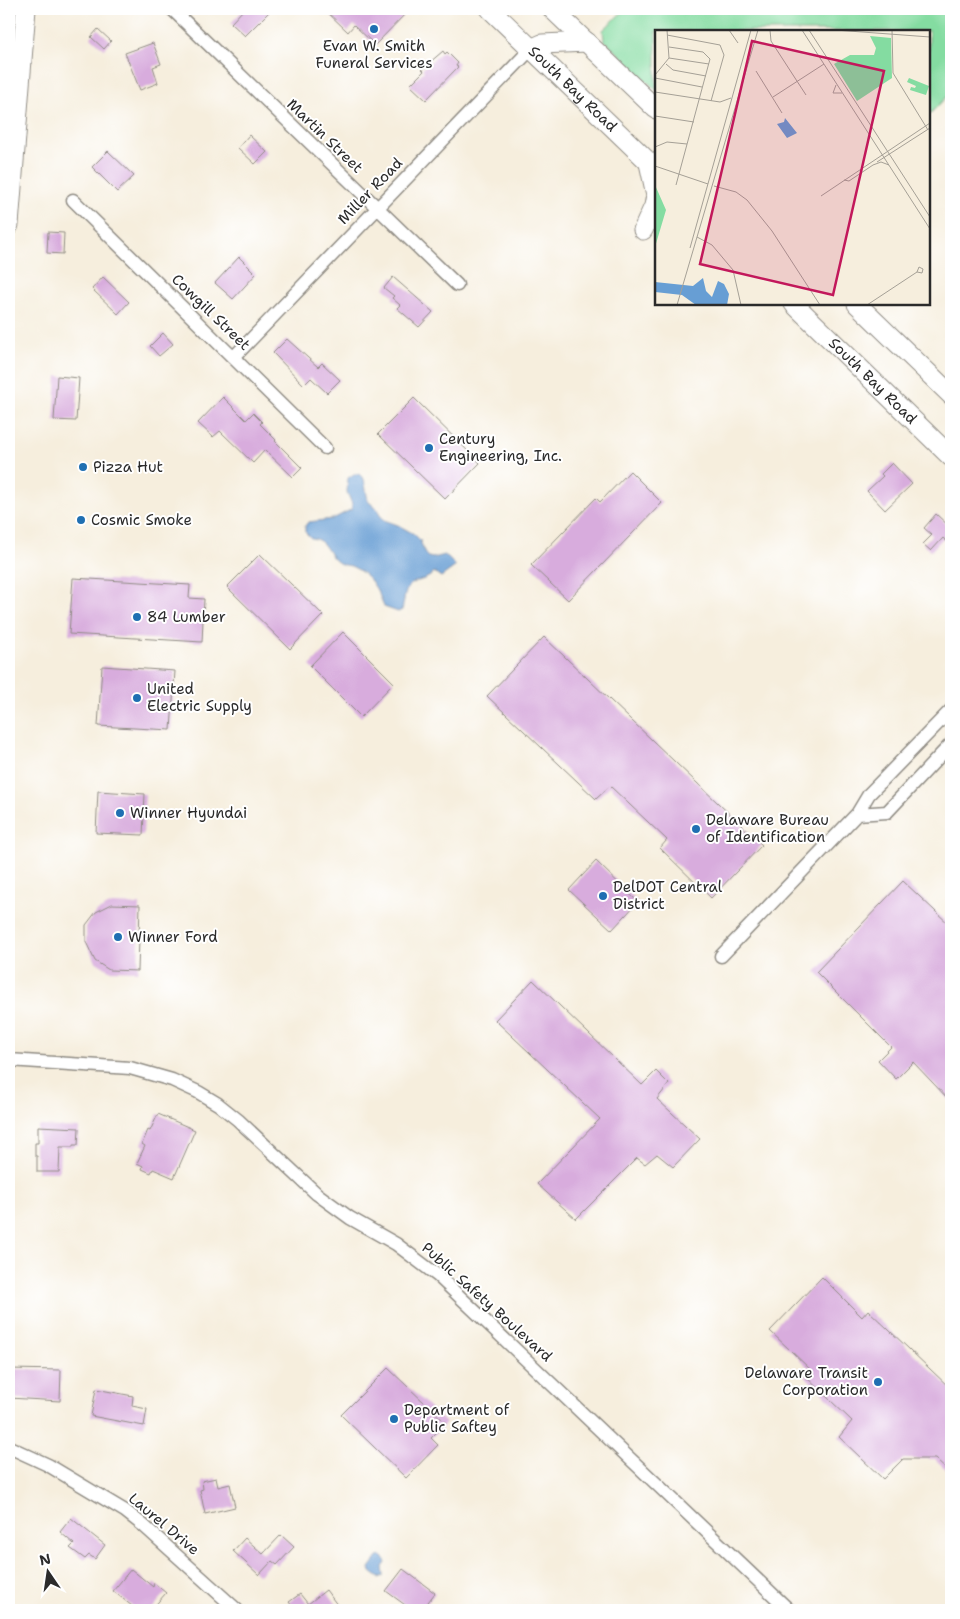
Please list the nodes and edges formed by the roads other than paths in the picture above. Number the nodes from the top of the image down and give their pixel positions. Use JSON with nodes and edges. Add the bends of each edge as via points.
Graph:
{"nodes":[{"id":1,"x":172,"y":9,"type":"edge"},
{"id":2,"x":490,"y":9,"type":"edge"},
{"id":3,"x":552,"y":9,"type":"edge"},
{"id":4,"x":26,"y":14,"type":"edge"},
{"id":5,"x":587,"y":42,"type":"junction"},
{"id":6,"x":532,"y":49,"type":"junction"},
{"id":7,"x":655,"y":108,"type":"edge"},
{"id":8,"x":653,"y":166,"type":"edge"},
{"id":9,"x":655,"y":185,"type":"edge"},
{"id":10,"x":73,"y":200,"type":"dead end"},
{"id":11,"x":655,"y":200,"type":"edge"},
{"id":12,"x":376,"y":208,"type":"junction"},
{"id":13,"x":655,"y":224,"type":"edge"},
{"id":14,"x":9,"y":225,"type":"edge"},
{"id":15,"x":457,"y":285,"type":"dead end"},
{"id":16,"x":795,"y":305,"type":"edge"},
{"id":17,"x":858,"y":305,"type":"edge"},
{"id":18,"x":234,"y":357,"type":"junction"},
{"id":19,"x":951,"y":395,"type":"edge"},
{"id":20,"x":325,"y":448,"type":"dead end"},
{"id":21,"x":951,"y":457,"type":"edge"},
{"id":22,"x":951,"y":710,"type":"edge"},
{"id":23,"x":951,"y":744,"type":"edge"},
{"id":24,"x":857,"y":814,"type":"junction"},
{"id":25,"x":721,"y":956,"type":"dead end"},
{"id":26,"x":9,"y":1060,"type":"edge"},
{"id":27,"x":9,"y":1447,"type":"edge"},
{"id":28,"x":237,"y":1610,"type":"edge"},
{"id":29,"x":789,"y":1610,"type":"edge"}],
"edges":[{"from":1,"to":12,"type":"street","name":"Martin Street"},
{"from":2,"to":6,"type":"highway","name":"South Bay Road"},
{"from":3,"to":5,"type":"highway"},
{"from":4,"to":14,"type":"highway"},
{"from":5,"to":6,"type":"highway","via":[[542,44]]},
{"from":5,"to":7,"type":"highway"},
{"from":6,"to":8,"type":"highway","name":"South Bay Road"},
{"from":6,"to":12,"type":"street","name":"Miller Road"},
{"from":8,"to":9,"type":"highway"},
{"from":10,"to":18,"type":"street","name":"Cowgill Street"},
{"from":11,"to":13,"type":"highway","via":[[643,230]]},
{"from":12,"to":15,"type":"street","name":"Martin Street"},
{"from":12,"to":18,"type":"street","name":"Miller Road"},
{"from":16,"to":21,"type":"highway","name":"South Bay Road"},
{"from":17,"to":19,"type":"highway"},
{"from":18,"to":20,"type":"street","name":"Cowgill Street"},
{"from":22,"to":24,"type":"street","via":[[869,794]]},
{"from":23,"to":24,"type":"street","via":[[887,812]]},
{"from":24,"to":25,"type":"street"},
{"from":26,"to":29,"type":"street","name":"Public Safety Boulevard","via":[[130,1068],[172,1080],[218,1104],[316,1194],[396,1244],[438,1276]]},
{"from":27,"to":28,"type":"street","name":"Laurel Drive","via":[[48,1465],[125,1511]]}]}
